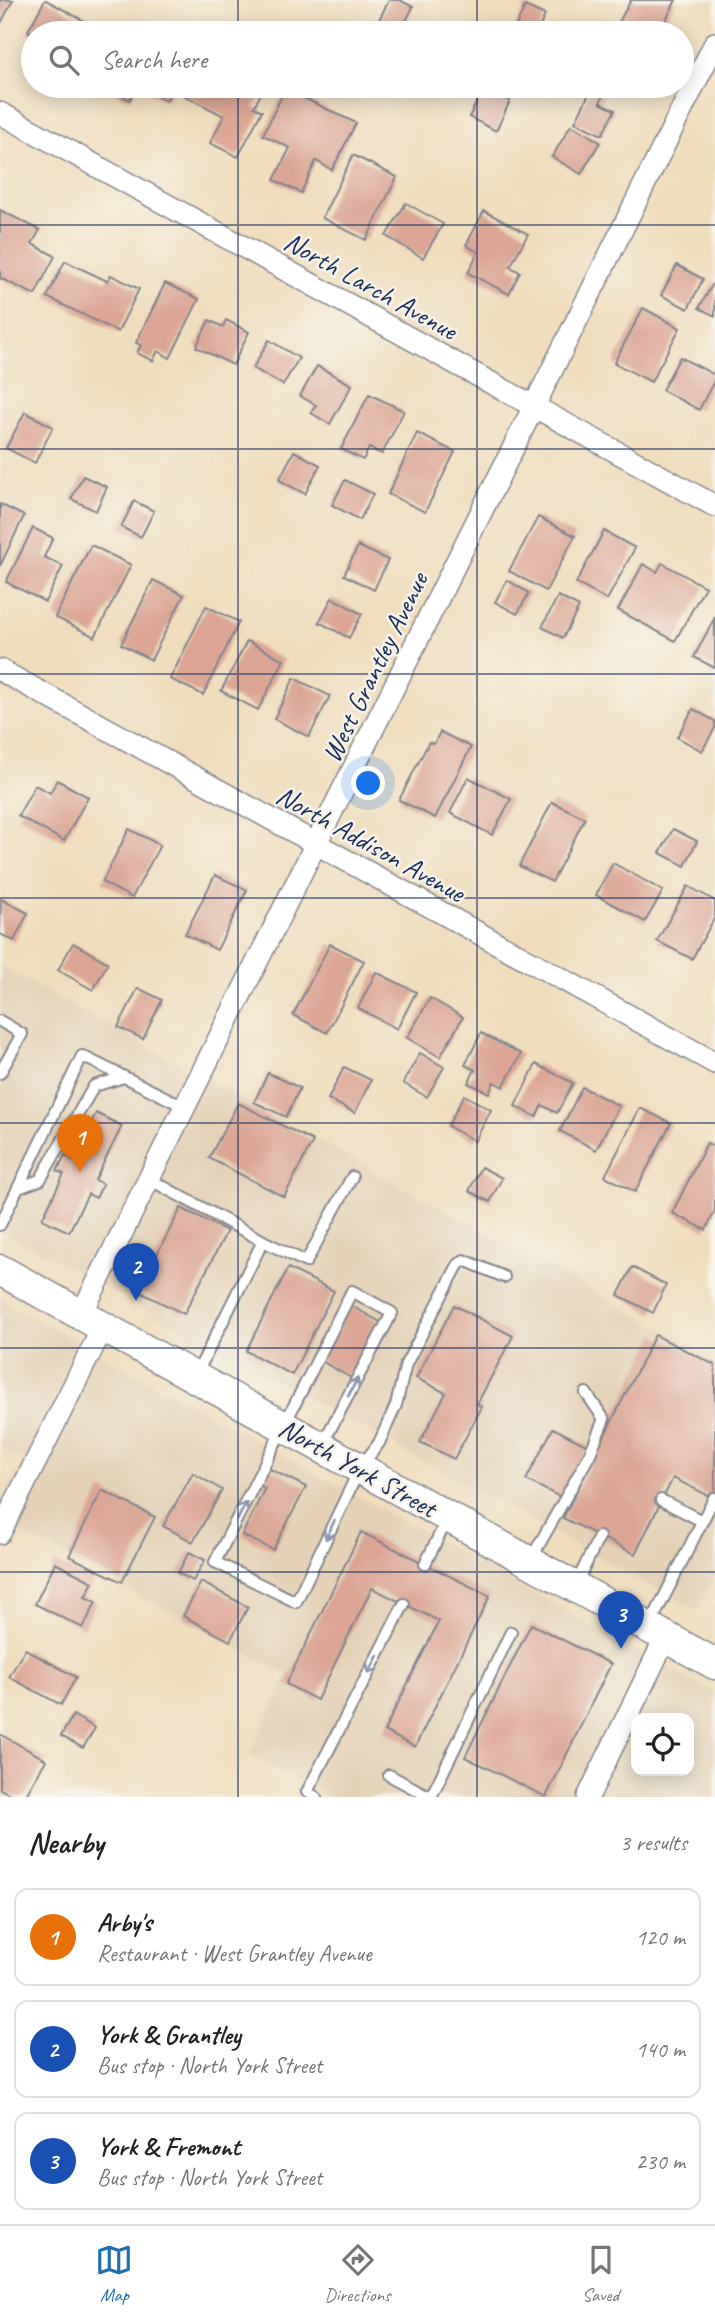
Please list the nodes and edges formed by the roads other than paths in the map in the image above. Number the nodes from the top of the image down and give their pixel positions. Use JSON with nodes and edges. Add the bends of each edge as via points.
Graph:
{"nodes":[{"id":1,"x":715,"y":43,"type":"edge"},
{"id":2,"x":694,"y":85,"type":"edge"},
{"id":3,"x":688,"y":98,"type":"edge"},
{"id":4,"x":0,"y":113,"type":"edge"},
{"id":5,"x":534,"y":407,"type":"junction"},
{"id":6,"x":715,"y":506,"type":"edge"},
{"id":7,"x":0,"y":670,"type":"edge"},
{"id":8,"x":316,"y":845,"type":"junction"},
{"id":9,"x":0,"y":1021,"type":"edge"},
{"id":10,"x":715,"y":1063,"type":"edge"},
{"id":11,"x":0,"y":1073,"type":"edge"},
{"id":12,"x":124,"y":1077,"type":"junction"},
{"id":13,"x":185,"y":1107,"type":"junction"},
{"id":14,"x":352,"y":1177,"type":"dead end"},
{"id":15,"x":149,"y":1179,"type":"junction"},
{"id":16,"x":18,"y":1188,"type":"junction"},
{"id":17,"x":0,"y":1225,"type":"edge"},
{"id":18,"x":263,"y":1241,"type":"junction"},
{"id":19,"x":0,"y":1270,"type":"edge"},
{"id":20,"x":504,"y":1277,"type":"dead end"},
{"id":21,"x":92,"y":1321,"type":"junction"},
{"id":22,"x":194,"y":1377,"type":"junction"},
{"id":23,"x":586,"y":1393,"type":"dead end"},
{"id":24,"x":285,"y":1427,"type":"junction"},
{"id":25,"x":321,"y":1447,"type":"junction"},
{"id":26,"x":360,"y":1468,"type":"junction"},
{"id":27,"x":714,"y":1498,"type":"edge"},
{"id":28,"x":661,"y":1500,"type":"dead end"},
{"id":29,"x":449,"y":1517,"type":"junction"},
{"id":30,"x":702,"y":1521,"type":"junction"},
{"id":31,"x":0,"y":1533,"type":"edge"},
{"id":32,"x":599,"y":1537,"type":"dead end"},
{"id":33,"x":529,"y":1562,"type":"junction"},
{"id":34,"x":425,"y":1564,"type":"dead end"},
{"id":35,"x":574,"y":1586,"type":"junction"},
{"id":36,"x":404,"y":1604,"type":"dead end"},
{"id":37,"x":511,"y":1632,"type":"dead end"},
{"id":38,"x":658,"y":1632,"type":"junction"},
{"id":39,"x":715,"y":1664,"type":"edge"},
{"id":40,"x":389,"y":1774,"type":"dead end"},
{"id":41,"x":316,"y":1797,"type":"edge"},
{"id":42,"x":431,"y":1797,"type":"edge"},
{"id":43,"x":588,"y":1797,"type":"edge"}],
"edges":[{"from":1,"to":2,"type":"street","name":"West Grantley Avenue"},
{"from":3,"to":5,"type":"street","name":"West Grantley Avenue"},
{"from":4,"to":5,"type":"street","name":"North Larch Avenue"},
{"from":5,"to":6,"type":"street","name":"North Larch Avenue"},
{"from":5,"to":8,"type":"street","name":"West Grantley Avenue"},
{"from":7,"to":8,"type":"street","name":"North Addison Avenue"},
{"from":8,"to":10,"type":"street","name":"North Addison Avenue"},
{"from":8,"to":13,"type":"street","name":"West Grantley Avenue"},
{"from":9,"to":11,"type":"lane","via":[[22,1034]]},
{"from":12,"to":13,"type":"lane"},
{"from":12,"to":16,"type":"lane","via":[[94,1086],[40,1180]]},
{"from":12,"to":16,"type":"lane","via":[[82,1056]]},
{"from":13,"to":15,"type":"street","name":"West Grantley Avenue"},
{"from":14,"to":18,"type":"lane","via":[[306,1262]]},
{"from":15,"to":18,"type":"lane"},
{"from":15,"to":21,"type":"street","name":"West Grantley Avenue"},
{"from":16,"to":17,"type":"lane"},
{"from":18,"to":22,"type":"lane"},
{"from":19,"to":21,"type":"main road","name":"North York Street"},
{"from":20,"to":26,"type":"lane","via":[[464,1260],[458,1265],[407,1364],[379,1443]]},
{"from":21,"to":22,"type":"main road","name":"North York Street"},
{"from":21,"to":31,"type":"street","name":"West Grantley Avenue"},
{"from":22,"to":24,"type":"main road","name":"North York Street"},
{"from":23,"to":33,"type":"lane","via":[[604,1419],[589,1456]]},
{"from":24,"to":25,"type":"main road","name":"North York Street"},
{"from":25,"to":24,"type":"lane","one_way":true,"via":[[392,1313],[352,1291]]},
{"from":26,"to":24,"type":"lane","one_way":true,"via":[[296,1602],[215,1562]]},
{"from":25,"to":26,"type":"main road","name":"North York Street"},
{"from":26,"to":29,"type":"main road","name":"North York Street"},
{"from":27,"to":30,"type":"lane"},
{"from":28,"to":30,"type":"lane"},
{"from":29,"to":33,"type":"main road","name":"North York Street"},
{"from":29,"to":34,"type":"lane"},
{"from":30,"to":38,"type":"lane"},
{"from":32,"to":35,"type":"lane"},
{"from":33,"to":35,"type":"main road","name":"North York Street"},
{"from":35,"to":38,"type":"main road","name":"North York Street"},
{"from":36,"to":41,"type":"lane","one_way":true,"via":[[307,1792]]},
{"from":37,"to":42,"type":"lane"},
{"from":38,"to":39,"type":"main road","name":"North York Street"},
{"from":38,"to":43,"type":"street"},
{"from":40,"to":42,"type":"lane"}]}
